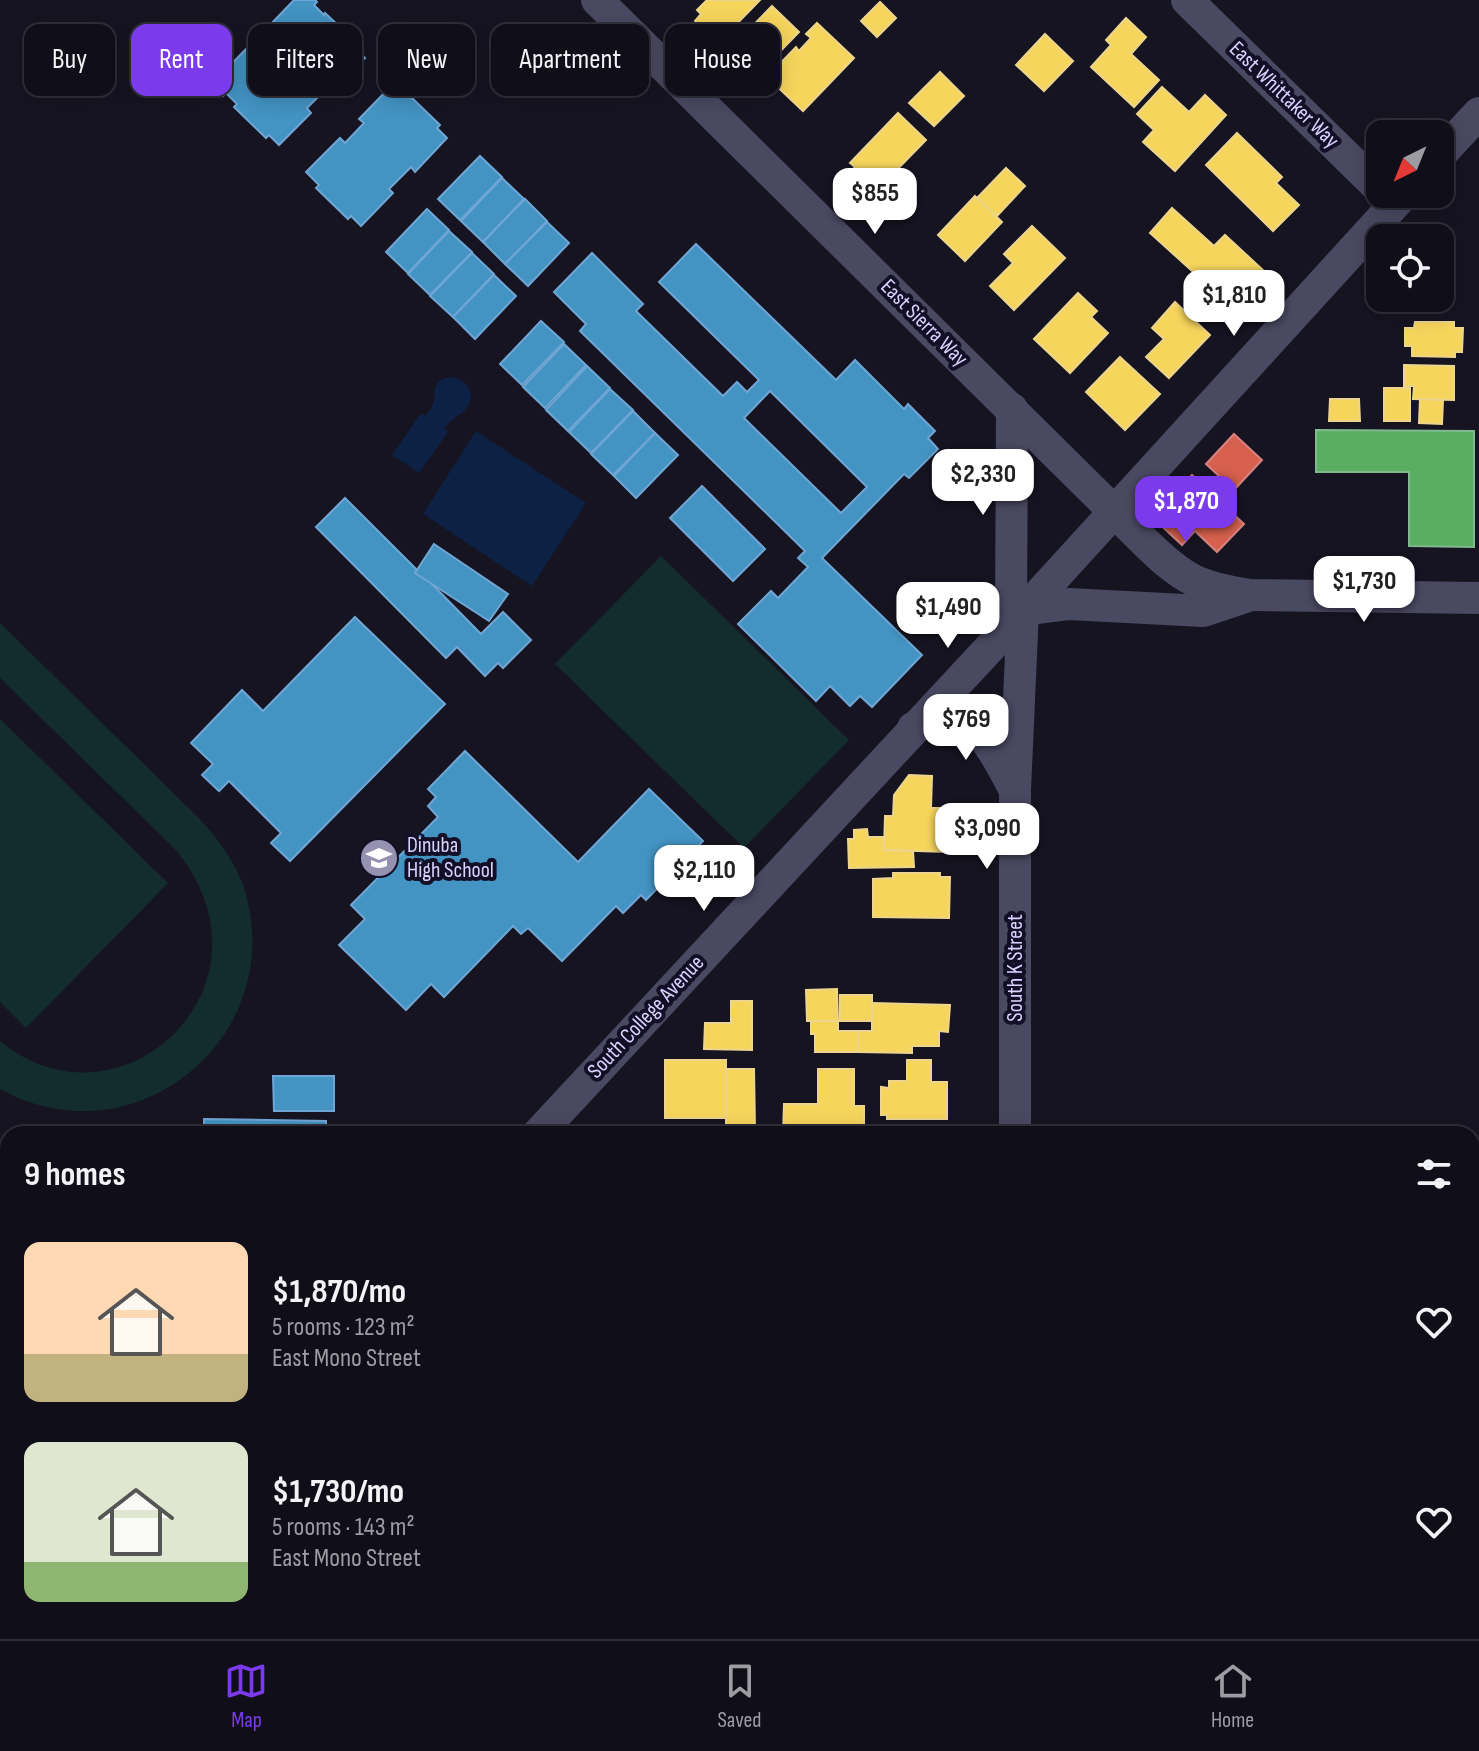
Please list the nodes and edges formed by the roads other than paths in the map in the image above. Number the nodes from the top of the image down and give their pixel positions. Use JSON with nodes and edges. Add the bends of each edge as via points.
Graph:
{"nodes":[{"id":1,"x":597,"y":0,"type":"edge"},
{"id":2,"x":1187,"y":0,"type":"edge"},
{"id":3,"x":1479,"y":113,"type":"edge"},
{"id":4,"x":1454,"y":140,"type":"edge"},
{"id":5,"x":1366,"y":171,"type":"edge"},
{"id":6,"x":1380,"y":208,"type":"edge"},
{"id":7,"x":1012,"y":409,"type":"junction"},
{"id":8,"x":1115,"y":511,"type":"junction"},
{"id":9,"x":1250,"y":595,"type":"junction"},
{"id":10,"x":1479,"y":598,"type":"edge"},
{"id":11,"x":1017,"y":617,"type":"junction"},
{"id":12,"x":913,"y":728,"type":"junction"},
{"id":13,"x":1015,"y":790,"type":"junction"},
{"id":14,"x":545,"y":1126,"type":"edge"},
{"id":15,"x":1015,"y":1126,"type":"edge"}],
"edges":[{"from":1,"to":7,"type":"street","name":"East Sierra Way"},
{"from":2,"to":5,"type":"street","name":"East Whittaker Way"},
{"from":3,"to":4,"type":"street"},
{"from":6,"to":8,"type":"street","name":"South College Avenue"},
{"from":7,"to":8,"type":"street","name":"East Sierra Way"},
{"from":7,"to":11,"type":"street","name":"South K Street"},
{"from":8,"to":9,"type":"street","name":"East Sierra Way","via":[[1186,578]]},
{"from":8,"to":11,"type":"street","name":"South College Avenue"},
{"from":9,"to":10,"type":"street"},
{"from":9,"to":11,"type":"street","via":[[1203,611],[1069,604]]},
{"from":11,"to":12,"type":"street","name":"South College Avenue"},
{"from":11,"to":13,"type":"street","name":"South K Street"},
{"from":12,"to":13,"type":"street","via":[[937,718],[955,718],[971,726]]},
{"from":12,"to":14,"type":"street","name":"South College Avenue"},
{"from":13,"to":15,"type":"street","name":"South K Street"}]}
